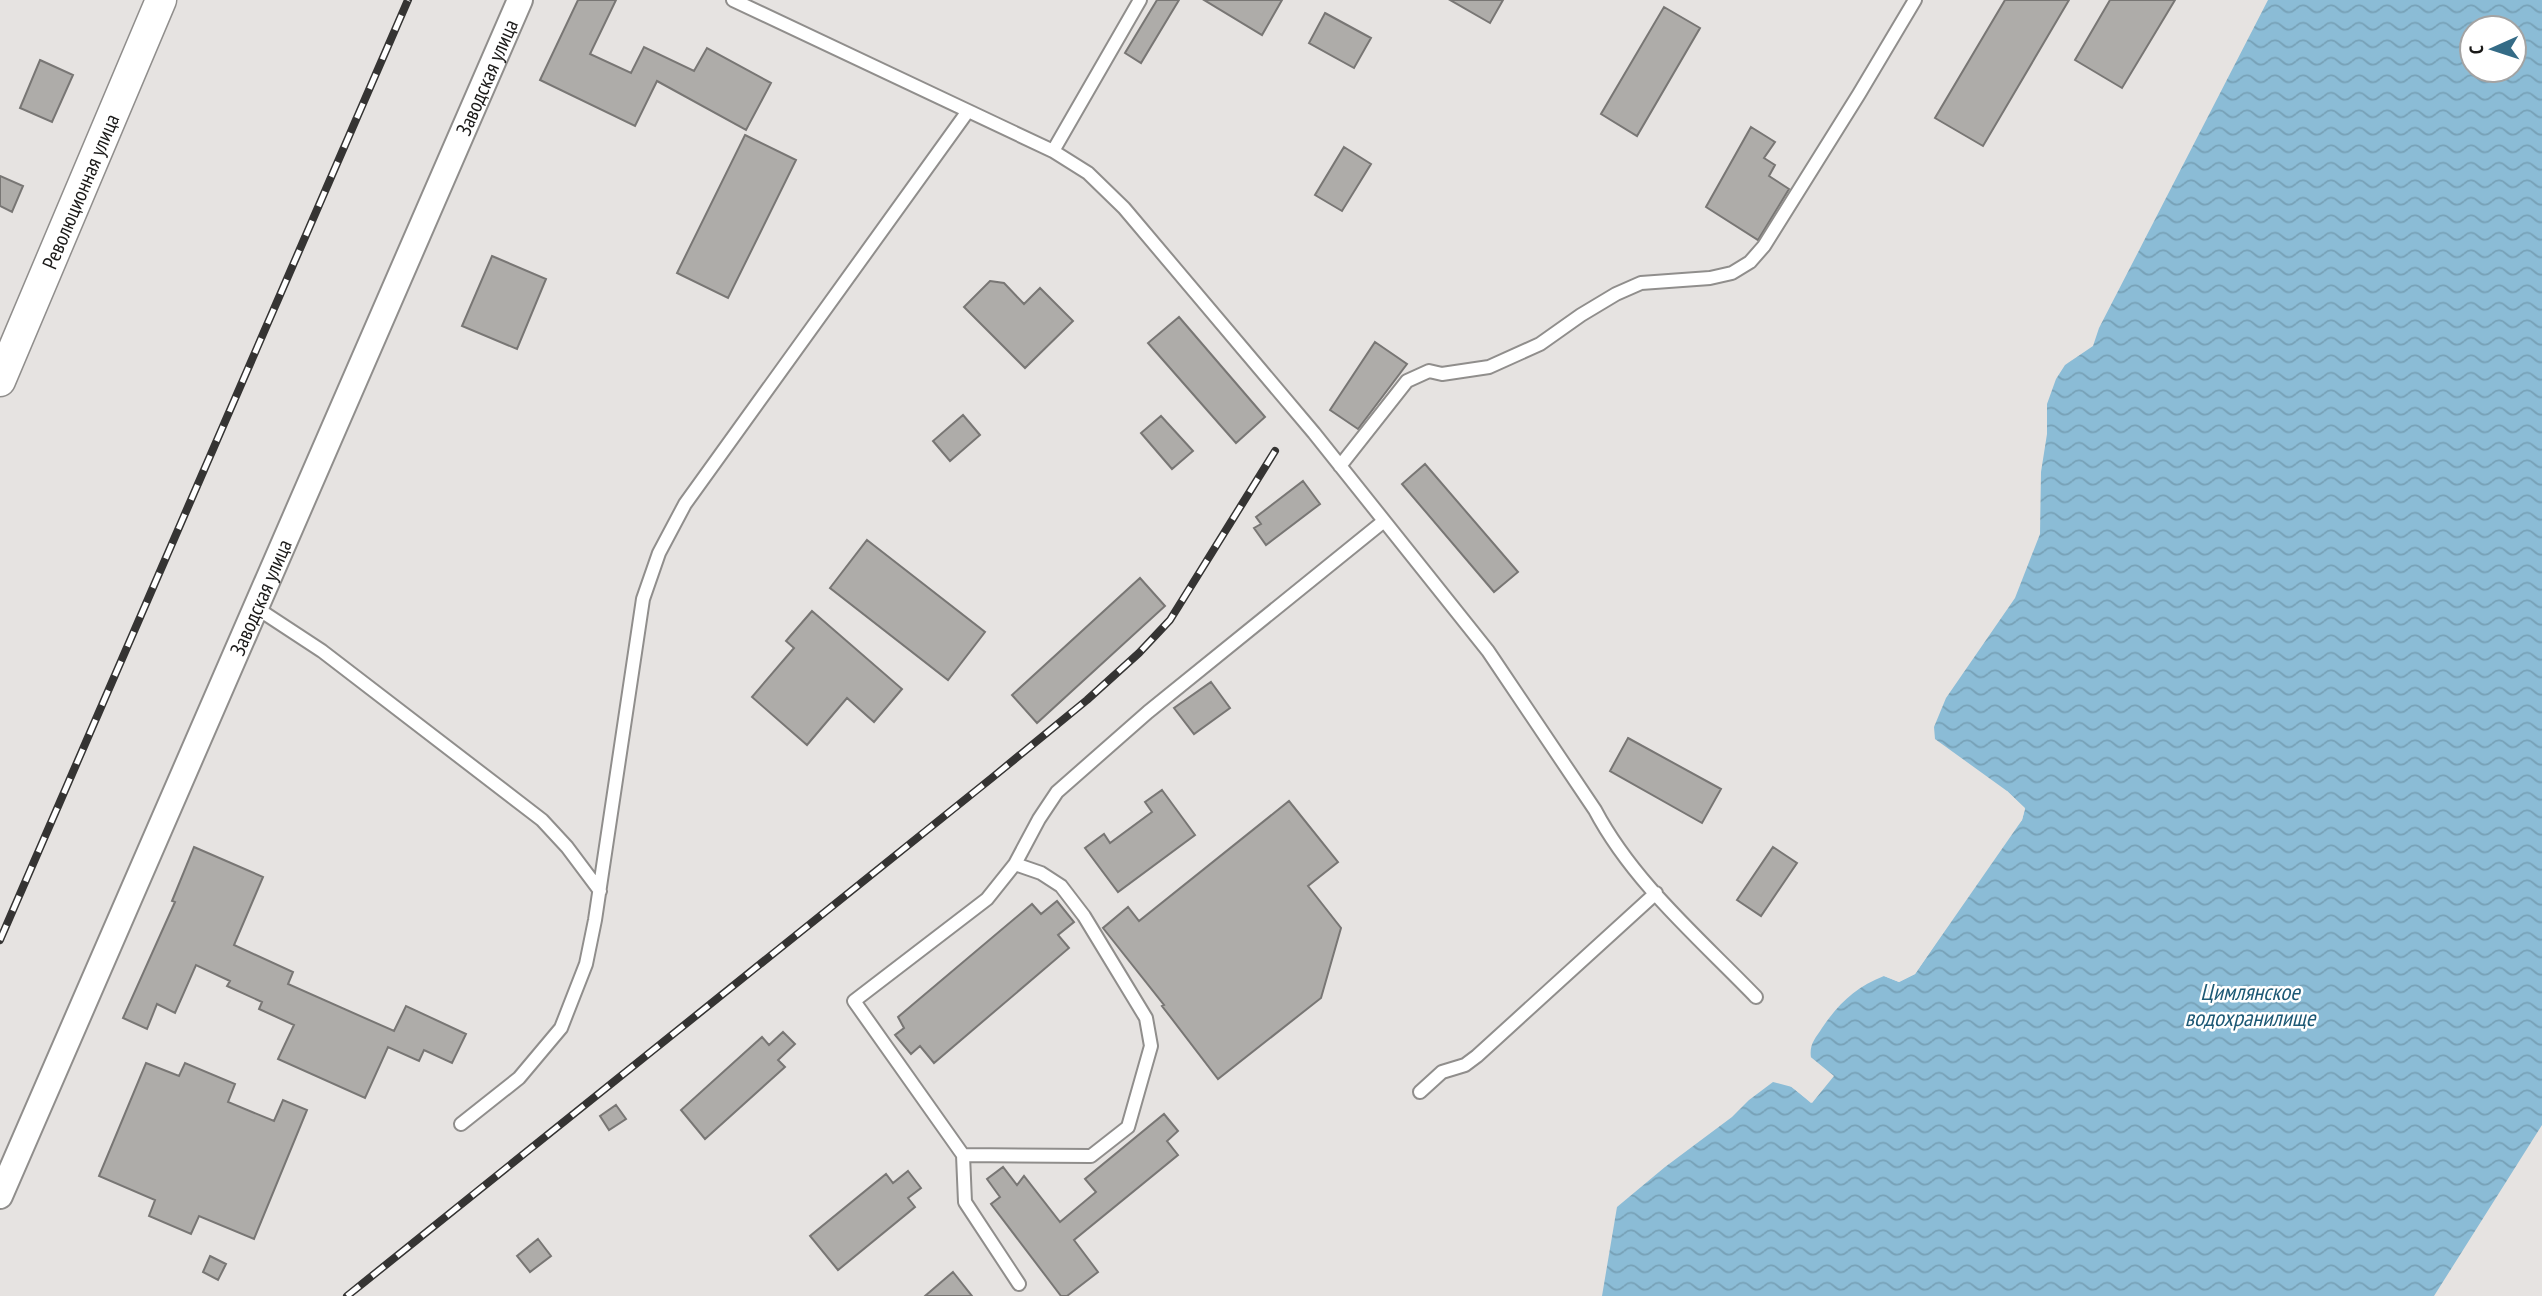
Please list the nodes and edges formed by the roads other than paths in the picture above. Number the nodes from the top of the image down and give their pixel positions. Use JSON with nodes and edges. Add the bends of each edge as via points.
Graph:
{"nodes":[{"id":1,"x":161,"y":0,"type":"edge"},
{"id":2,"x":520,"y":0,"type":"edge"},
{"id":3,"x":733,"y":0,"type":"edge"},
{"id":4,"x":1140,"y":0,"type":"edge"},
{"id":5,"x":1915,"y":0,"type":"edge"},
{"id":6,"x":968,"y":111,"type":"junction"},
{"id":7,"x":1053,"y":151,"type":"junction"},
{"id":8,"x":0,"y":381,"type":"edge"},
{"id":9,"x":1340,"y":466,"type":"junction"},
{"id":10,"x":1384,"y":521,"type":"junction"},
{"id":11,"x":255,"y":607,"type":"junction"},
{"id":12,"x":1015,"y":864,"type":"junction"},
{"id":13,"x":600,"y":891,"type":"junction"},
{"id":14,"x":1656,"y":893,"type":"junction"},
{"id":15,"x":1756,"y":997,"type":"dead end"},
{"id":16,"x":1420,"y":1092,"type":"dead end"},
{"id":17,"x":461,"y":1124,"type":"dead end"},
{"id":18,"x":963,"y":1156,"type":"junction"},
{"id":19,"x":0,"y":1196,"type":"edge"},
{"id":20,"x":1020,"y":1284,"type":"dead end"}],
"edges":[{"from":1,"to":8,"type":"street","name":"Революционная улица"},
{"from":2,"to":11,"type":"street","name":"Заводская улица"},
{"from":3,"to":6,"type":"lane"},
{"from":4,"to":7,"type":"lane"},
{"from":5,"to":9,"type":"lane","via":[[1750,262],[1732,273],[1710,278],[1641,283],[1581,315],[1540,344],[1489,367],[1415,376]]},
{"from":6,"to":7,"type":"lane"},
{"from":6,"to":13,"type":"lane","via":[[685,504],[659,553],[643,599]]},
{"from":7,"to":9,"type":"lane","via":[[1088,173],[1124,208]]},
{"from":9,"to":10,"type":"lane"},
{"from":10,"to":12,"type":"lane","via":[[1148,712],[1057,792]]},
{"from":10,"to":14,"type":"lane","via":[[1488,652],[1609,837]]},
{"from":11,"to":13,"type":"lane","via":[[323,651],[542,820]]},
{"from":11,"to":19,"type":"street","name":"Заводская улица"},
{"from":12,"to":18,"type":"lane","via":[[987,899],[854,1001]]},
{"from":12,"to":18,"type":"lane","via":[[1061,886],[1084,916],[1146,1018],[1151,1046],[1128,1127],[1091,1156]]},
{"from":13,"to":17,"type":"lane","via":[[586,964],[561,1028],[519,1078]]},
{"from":14,"to":15,"type":"lane"},
{"from":14,"to":16,"type":"lane","via":[[1477,1056],[1442,1072]]},
{"from":18,"to":20,"type":"lane","via":[[965,1202]]}]}
